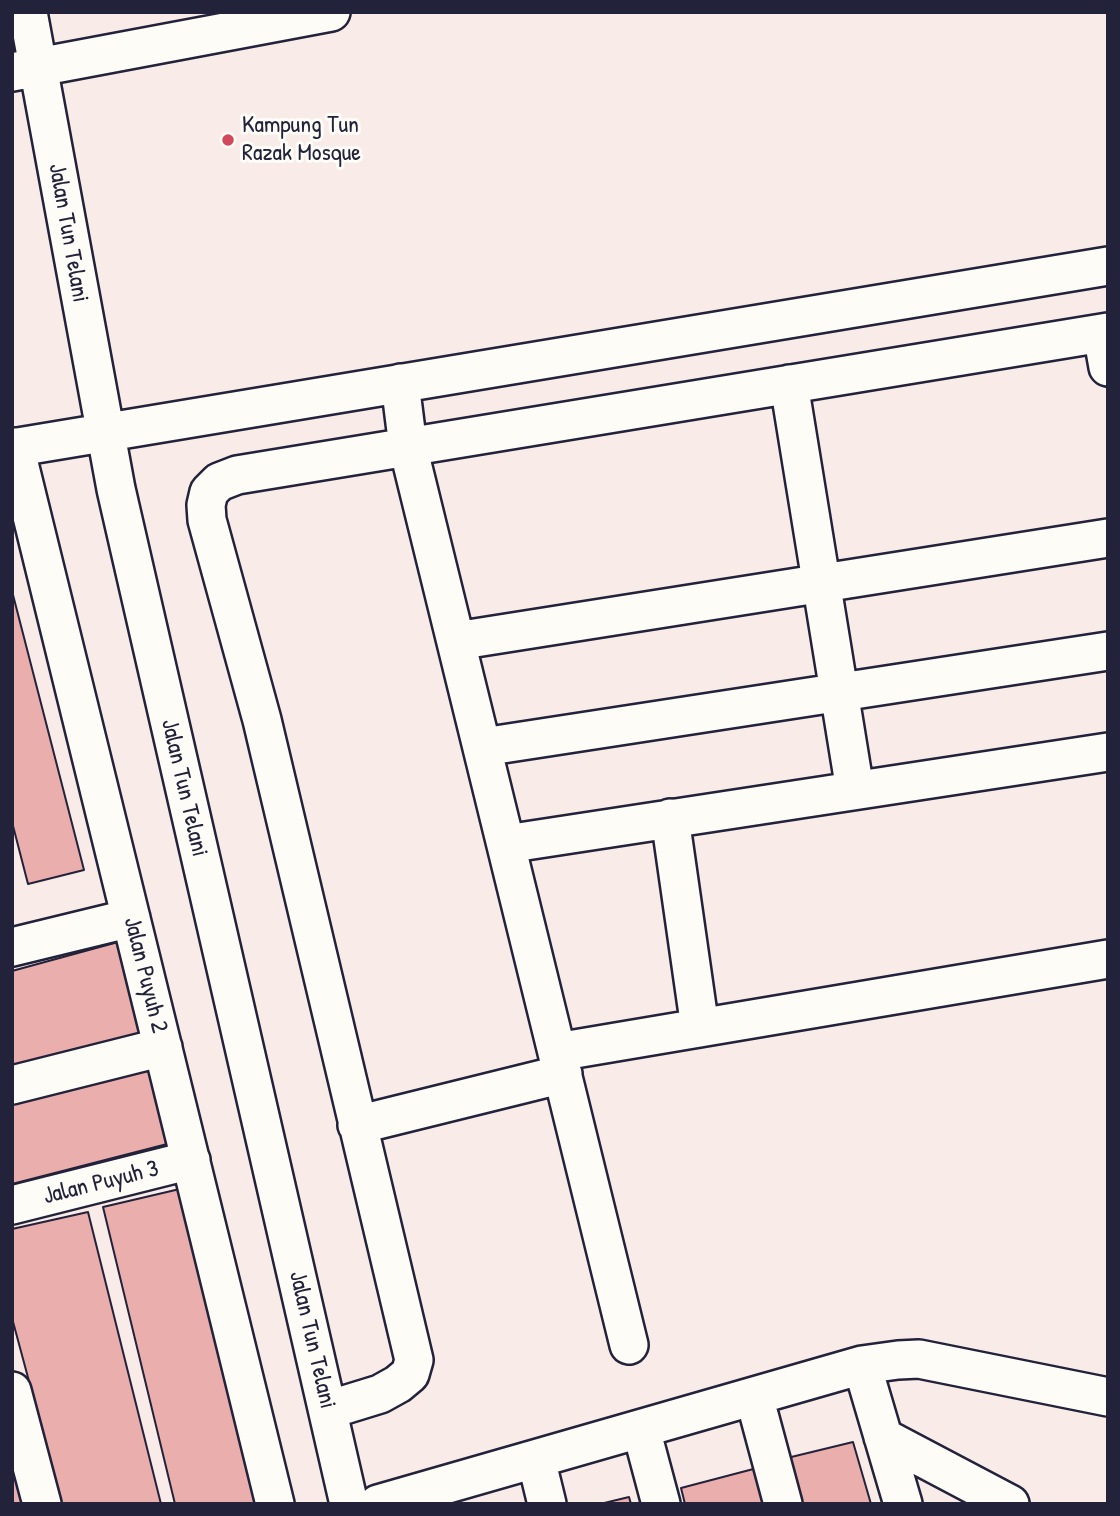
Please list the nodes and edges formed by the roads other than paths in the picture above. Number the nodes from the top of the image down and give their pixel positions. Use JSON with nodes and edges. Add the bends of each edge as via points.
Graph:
{"nodes":[{"id":1,"x":28,"y":12,"type":"edge"},
{"id":2,"x":331,"y":12,"type":"edge"},
{"id":3,"x":25,"y":70,"type":"edge"},
{"id":4,"x":1108,"y":266,"type":"edge"},
{"id":5,"x":1106,"y":344,"type":"edge"},
{"id":6,"x":401,"y":383,"type":"junction"},
{"id":7,"x":789,"y":384,"type":"junction"},
{"id":8,"x":105,"y":432,"type":"junction"},
{"id":9,"x":14,"y":447,"type":"edge"},
{"id":10,"x":408,"y":447,"type":"junction"},
{"id":11,"x":1108,"y":538,"type":"edge"},
{"id":12,"x":821,"y":583,"type":"junction"},
{"id":13,"x":456,"y":641,"type":"junction"},
{"id":14,"x":1108,"y":651,"type":"edge"},
{"id":15,"x":838,"y":691,"type":"junction"},
{"id":16,"x":482,"y":747,"type":"junction"},
{"id":17,"x":1108,"y":752,"type":"edge"},
{"id":18,"x":855,"y":790,"type":"junction"},
{"id":19,"x":670,"y":818,"type":"junction"},
{"id":20,"x":506,"y":844,"type":"junction"},
{"id":21,"x":131,"y":918,"type":"junction"},
{"id":22,"x":12,"y":947,"type":"edge"},
{"id":23,"x":1108,"y":960,"type":"edge"},
{"id":24,"x":700,"y":1028,"type":"junction"},
{"id":25,"x":163,"y":1047,"type":"junction"},
{"id":26,"x":560,"y":1063,"type":"junction"},
{"id":27,"x":12,"y":1085,"type":"edge"},
{"id":28,"x":357,"y":1125,"type":"junction"},
{"id":29,"x":191,"y":1160,"type":"junction"},
{"id":30,"x":12,"y":1205,"type":"edge"},
{"id":31,"x":629,"y":1345,"type":"dead end"},
{"id":32,"x":862,"y":1365,"type":"junction"},
{"id":33,"x":12,"y":1391,"type":"edge"},
{"id":34,"x":754,"y":1396,"type":"junction"},
{"id":35,"x":1108,"y":1396,"type":"edge"},
{"id":36,"x":328,"y":1410,"type":"junction"},
{"id":37,"x":641,"y":1429,"type":"junction"},
{"id":38,"x":883,"y":1437,"type":"junction"},
{"id":39,"x":536,"y":1459,"type":"junction"},
{"id":40,"x":414,"y":1499,"type":"edge"},
{"id":41,"x":42,"y":1504,"type":"edge"},
{"id":42,"x":275,"y":1504,"type":"edge"},
{"id":43,"x":349,"y":1504,"type":"edge"},
{"id":44,"x":378,"y":1504,"type":"edge"},
{"id":45,"x":547,"y":1504,"type":"edge"},
{"id":46,"x":661,"y":1504,"type":"edge"},
{"id":47,"x":783,"y":1504,"type":"edge"},
{"id":48,"x":903,"y":1504,"type":"edge"},
{"id":49,"x":1010,"y":1504,"type":"edge"}],
"edges":[{"from":1,"to":3,"type":"street","name":"Jalan Tun Telani"},
{"from":2,"to":3,"type":"street"},
{"from":3,"to":8,"type":"street","name":"Jalan Tun Telani"},
{"from":4,"to":6,"type":"street"},
{"from":5,"to":7,"type":"street"},
{"from":6,"to":8,"type":"street"},
{"from":6,"to":10,"type":"street"},
{"from":7,"to":10,"type":"street"},
{"from":7,"to":12,"type":"street"},
{"from":8,"to":9,"type":"street"},
{"from":8,"to":36,"type":"street","name":"Jalan Tun Telani"},
{"from":9,"to":21,"type":"street","name":"Jalan Puyuh 2"},
{"from":10,"to":13,"type":"street"},
{"from":10,"to":28,"type":"street","via":[[237,475],[219,482],[209,492],[206,505],[262,720]]},
{"from":11,"to":12,"type":"street"},
{"from":12,"to":13,"type":"street"},
{"from":12,"to":15,"type":"street"},
{"from":13,"to":16,"type":"street"},
{"from":14,"to":15,"type":"street"},
{"from":15,"to":16,"type":"street"},
{"from":15,"to":18,"type":"street"},
{"from":16,"to":20,"type":"street"},
{"from":17,"to":18,"type":"street"},
{"from":18,"to":19,"type":"street"},
{"from":19,"to":20,"type":"street"},
{"from":19,"to":24,"type":"street"},
{"from":20,"to":26,"type":"street"},
{"from":21,"to":22,"type":"street"},
{"from":21,"to":25,"type":"street","name":"Jalan Puyuh 2"},
{"from":23,"to":24,"type":"street"},
{"from":24,"to":26,"type":"street"},
{"from":25,"to":27,"type":"street"},
{"from":25,"to":29,"type":"street","name":"Jalan Puyuh 2"},
{"from":26,"to":28,"type":"street"},
{"from":26,"to":31,"type":"street"},
{"from":28,"to":36,"type":"street","via":[[414,1360],[410,1374],[398,1384]]},
{"from":29,"to":30,"type":"street","name":"Jalan Puyuh 3"},
{"from":29,"to":42,"type":"street","name":"Jalan Puyuh 2"},
{"from":32,"to":34,"type":"street"},
{"from":32,"to":35,"type":"street","via":[[919,1359]]},
{"from":32,"to":38,"type":"street"},
{"from":33,"to":41,"type":"street"},
{"from":34,"to":37,"type":"street"},
{"from":34,"to":47,"type":"street"},
{"from":36,"to":43,"type":"street","name":"Jalan Tun Telani"},
{"from":37,"to":39,"type":"street"},
{"from":37,"to":46,"type":"street"},
{"from":38,"to":48,"type":"street"},
{"from":38,"to":49,"type":"street"},
{"from":39,"to":40,"type":"street"},
{"from":39,"to":45,"type":"street"},
{"from":40,"to":44,"type":"street"}]}
